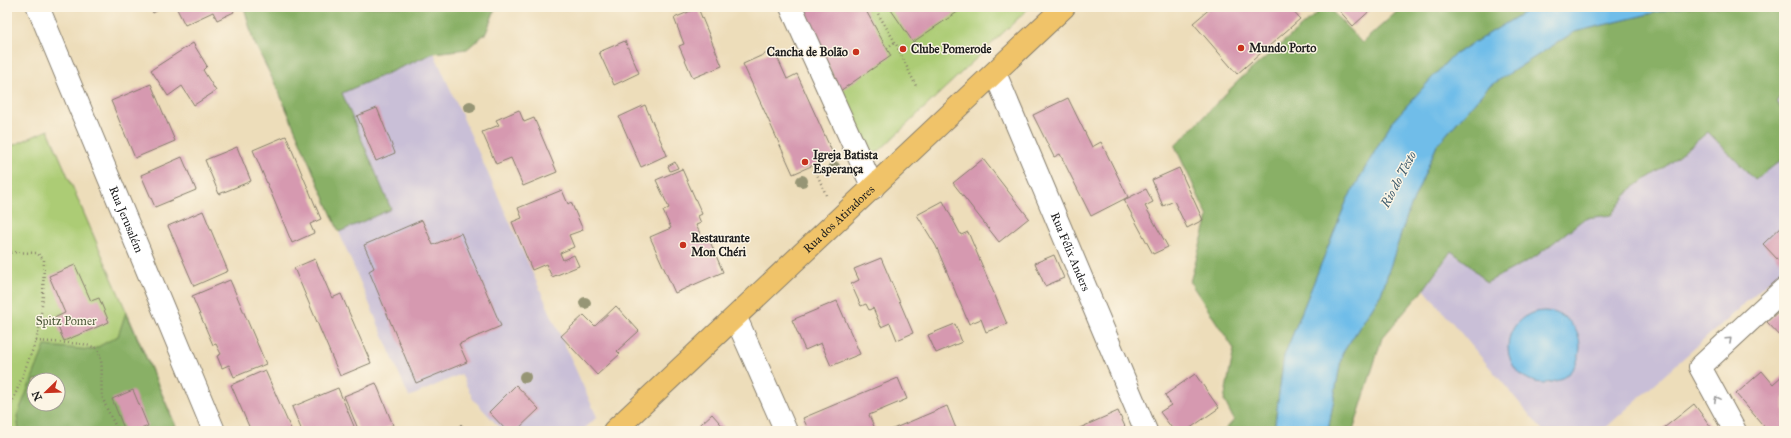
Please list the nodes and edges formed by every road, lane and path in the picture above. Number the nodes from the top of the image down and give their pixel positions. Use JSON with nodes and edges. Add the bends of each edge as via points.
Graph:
{"nodes":[{"id":1,"x":38,"y":7,"type":"edge"},
{"id":2,"x":791,"y":7,"type":"edge"},
{"id":3,"x":874,"y":7,"type":"edge"},
{"id":4,"x":1064,"y":7,"type":"edge"},
{"id":5,"x":895,"y":42,"type":"junction"},
{"id":6,"x":887,"y":48,"type":"dead end"},
{"id":7,"x":995,"y":73,"type":"junction"},
{"id":8,"x":916,"y":86,"type":"dead end"},
{"id":9,"x":872,"y":188,"type":"junction"},
{"id":10,"x":7,"y":252,"type":"edge"},
{"id":11,"x":1784,"y":289,"type":"edge"},
{"id":12,"x":736,"y":318,"type":"junction"},
{"id":13,"x":36,"y":341,"type":"junction"},
{"id":14,"x":8,"y":431,"type":"edge"},
{"id":15,"x":118,"y":431,"type":"edge"},
{"id":16,"x":214,"y":431,"type":"edge"},
{"id":17,"x":614,"y":431,"type":"edge"},
{"id":18,"x":786,"y":431,"type":"edge"},
{"id":19,"x":1146,"y":431,"type":"edge"},
{"id":20,"x":1735,"y":431,"type":"edge"}],
"edges":[{"from":1,"to":16,"type":"street","name":"Rua Jerusalém"},
{"from":2,"to":9,"type":"street"},
{"from":3,"to":5,"type":"path"},
{"from":4,"to":7,"type":"main road","name":"Rua dos Atiradores"},
{"from":5,"to":6,"type":"path"},
{"from":5,"to":8,"type":"path"},
{"from":7,"to":9,"type":"main road","name":"Rua dos Atiradores"},
{"from":7,"to":19,"type":"street","name":"Rua Félix Anders"},
{"from":9,"to":12,"type":"main road","name":"Rua dos Atiradores"},
{"from":10,"to":13,"type":"path","via":[[37,253],[44,260],[43,295]]},
{"from":20,"to":11,"type":"street","one_way":true,"via":[[1700,367]]},
{"from":12,"to":17,"type":"main road","name":"Rua dos Atiradores"},
{"from":12,"to":18,"type":"street"},
{"from":13,"to":14,"type":"path","via":[[8,413]]},
{"from":13,"to":15,"type":"path","via":[[83,344],[97,348],[101,354],[103,369],[102,394]]}]}
